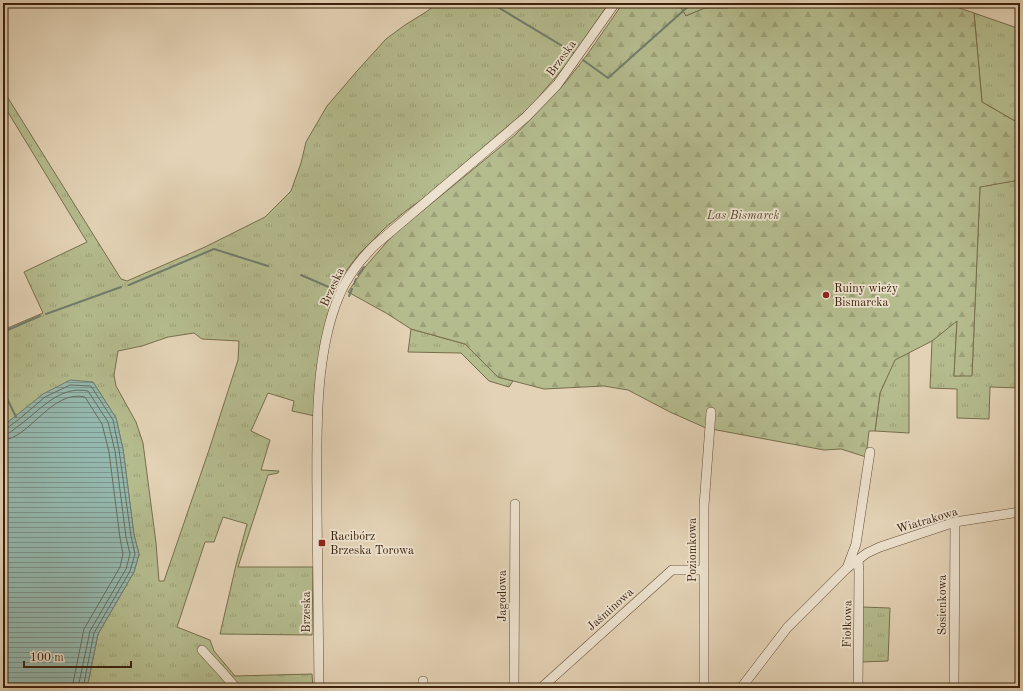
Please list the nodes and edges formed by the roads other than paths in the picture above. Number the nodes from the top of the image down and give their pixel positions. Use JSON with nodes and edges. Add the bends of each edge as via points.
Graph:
{"nodes":[{"id":1,"x":615,"y":3,"type":"edge"},
{"id":2,"x":711,"y":412,"type":"dead end"},
{"id":3,"x":870,"y":452,"type":"dead end"},
{"id":4,"x":514,"y":504,"type":"dead end"},
{"id":5,"x":1020,"y":512,"type":"edge"},
{"id":6,"x":955,"y":522,"type":"junction"},
{"id":7,"x":856,"y":544,"type":"junction"},
{"id":8,"x":867,"y":553,"type":"junction"},
{"id":9,"x":858,"y":560,"type":"junction"},
{"id":10,"x":847,"y":568,"type":"junction"},
{"id":11,"x":703,"y":570,"type":"junction"},
{"id":12,"x":202,"y":650,"type":"dead end"},
{"id":13,"x":236,"y":688,"type":"edge"},
{"id":14,"x":319,"y":688,"type":"edge"},
{"id":15,"x":514,"y":688,"type":"edge"},
{"id":16,"x":541,"y":688,"type":"edge"},
{"id":17,"x":704,"y":688,"type":"edge"},
{"id":18,"x":741,"y":688,"type":"edge"},
{"id":19,"x":858,"y":688,"type":"edge"},
{"id":20,"x":954,"y":688,"type":"edge"}],
"edges":[{"from":1,"to":14,"type":"street","name":"Brzeska","via":[[557,85],[526,117],[375,244],[356,266],[338,297],[324,353],[317,431]]},
{"from":2,"to":11,"type":"street","name":"Poziomkowa","via":[[704,506]]},
{"from":3,"to":7,"type":"street","name":"Wiatrakowa"},
{"from":4,"to":15,"type":"street","name":"Jagodowa"},
{"from":5,"to":6,"type":"street","name":"Wiatrakowa"},
{"from":6,"to":8,"type":"street","name":"Wiatrakowa"},
{"from":6,"to":20,"type":"street","name":"Sosienkowa"},
{"from":7,"to":8,"type":"street"},
{"from":7,"to":10,"type":"street","name":"Wiatrakowa"},
{"from":8,"to":9,"type":"street","name":"Wiatrakowa"},
{"from":9,"to":10,"type":"street","name":"Wiatrakowa"},
{"from":9,"to":19,"type":"street","name":"Fiołkowa"},
{"from":10,"to":18,"type":"street","name":"Wiatrakowa","via":[[787,628]]},
{"from":11,"to":16,"type":"street","name":"Jaśminowa","via":[[672,570]]},
{"from":11,"to":17,"type":"street","name":"Poziomkowa"},
{"from":12,"to":13,"type":"street"}]}
